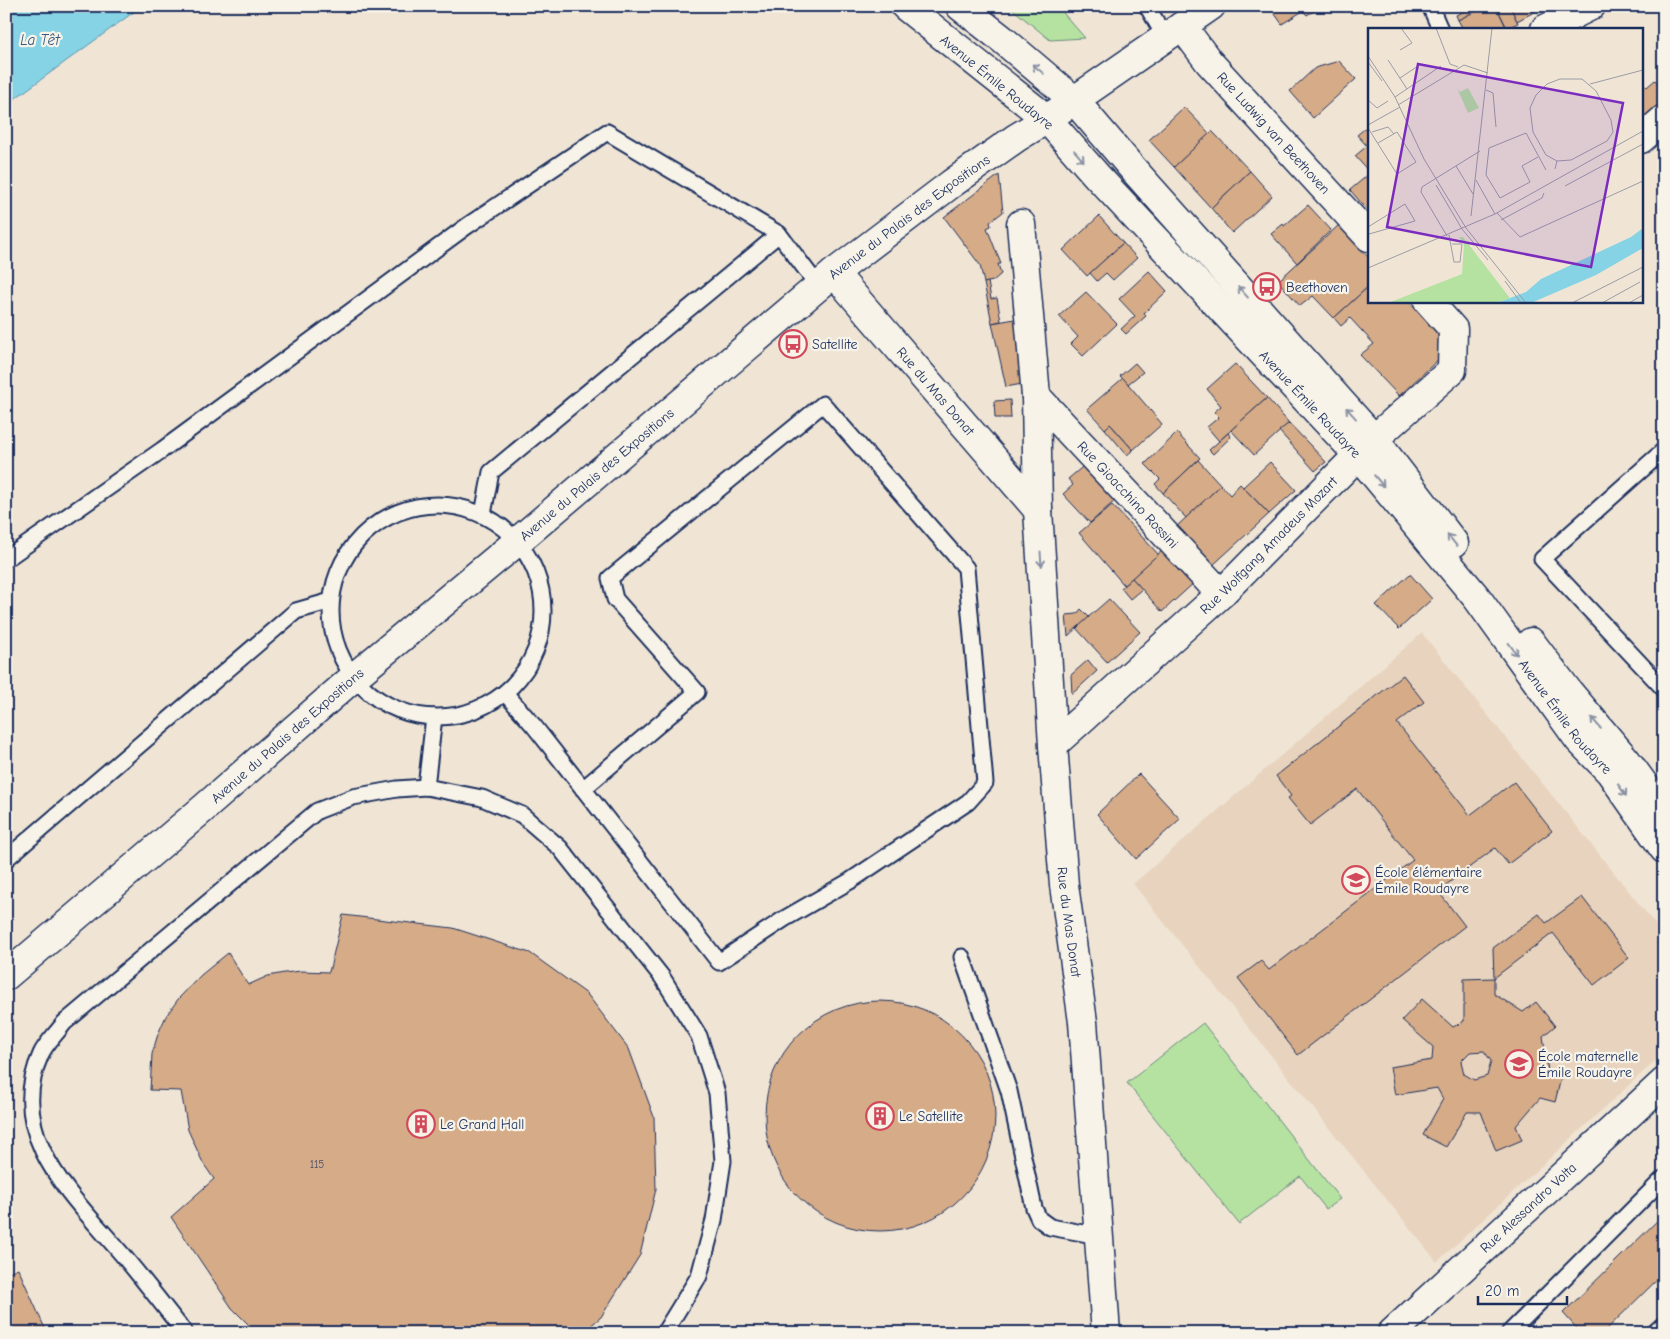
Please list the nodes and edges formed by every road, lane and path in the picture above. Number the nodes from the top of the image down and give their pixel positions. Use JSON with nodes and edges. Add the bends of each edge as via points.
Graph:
{"nodes":[{"id":1,"x":905,"y":6,"type":"edge"},
{"id":2,"x":960,"y":6,"type":"edge"},
{"id":3,"x":1146,"y":6,"type":"edge"},
{"id":4,"x":1212,"y":6,"type":"edge"},
{"id":5,"x":1430,"y":6,"type":"edge"},
{"id":6,"x":1591,"y":6,"type":"edge"},
{"id":7,"x":1440,"y":28,"type":"edge"},
{"id":8,"x":1547,"y":28,"type":"edge"},
{"id":9,"x":1174,"y":32,"type":"junction"},
{"id":10,"x":1075,"y":100,"type":"junction"},
{"id":11,"x":1664,"y":119,"type":"edge"},
{"id":12,"x":1047,"y":120,"type":"junction"},
{"id":13,"x":1642,"y":138,"type":"edge"},
{"id":14,"x":1020,"y":224,"type":"dead end"},
{"id":15,"x":779,"y":234,"type":"junction"},
{"id":16,"x":1368,"y":235,"type":"edge"},
{"id":17,"x":826,"y":280,"type":"junction"},
{"id":18,"x":1429,"y":302,"type":"edge"},
{"id":19,"x":1036,"y":396,"type":"junction"},
{"id":20,"x":1366,"y":447,"type":"junction"},
{"id":21,"x":1664,"y":450,"type":"edge"},
{"id":22,"x":1038,"y":510,"type":"junction"},
{"id":23,"x":483,"y":514,"type":"junction"},
{"id":24,"x":518,"y":541,"type":"junction"},
{"id":25,"x":6,"y":559,"type":"edge"},
{"id":26,"x":1222,"y":594,"type":"junction"},
{"id":27,"x":331,"y":601,"type":"junction"},
{"id":28,"x":354,"y":677,"type":"junction"},
{"id":29,"x":1664,"y":689,"type":"edge"},
{"id":30,"x":505,"y":693,"type":"junction"},
{"id":31,"x":434,"y":717,"type":"junction"},
{"id":32,"x":1053,"y":745,"type":"junction"},
{"id":33,"x":426,"y":787,"type":"junction"},
{"id":34,"x":583,"y":789,"type":"junction"},
{"id":35,"x":1664,"y":812,"type":"edge"},
{"id":36,"x":1664,"y":849,"type":"edge"},
{"id":37,"x":6,"y":859,"type":"edge"},
{"id":38,"x":962,"y":957,"type":"dead end"},
{"id":39,"x":6,"y":976,"type":"edge"},
{"id":40,"x":1664,"y":1082,"type":"edge"},
{"id":41,"x":1664,"y":1178,"type":"edge"},
{"id":42,"x":1099,"y":1236,"type":"junction"},
{"id":43,"x":1664,"y":1324,"type":"edge"},
{"id":44,"x":184,"y":1333,"type":"edge"},
{"id":45,"x":664,"y":1333,"type":"edge"},
{"id":46,"x":1106,"y":1333,"type":"edge"},
{"id":47,"x":1392,"y":1333,"type":"edge"},
{"id":48,"x":1509,"y":1333,"type":"edge"},
{"id":49,"x":1654,"y":1333,"type":"edge"}],
"edges":[{"from":1,"to":12,"type":"street","name":"Avenue Émile Roudayre"},
{"from":10,"to":2,"type":"street","name":"Avenue Émile Roudayre","one_way":true},
{"from":3,"to":9,"type":"lane"},
{"from":4,"to":9,"type":"street","name":"Avenue du Palais des Expositions"},
{"from":5,"to":7,"type":"lane"},
{"from":6,"to":8,"type":"street"},
{"from":9,"to":10,"type":"street","name":"Avenue du Palais des Expositions"},
{"from":9,"to":16,"type":"street","name":"Rue Ludwig van Beethoven","via":[[1210,62]]},
{"from":10,"to":12,"type":"street","name":"Avenue du Palais des Expositions"},
{"from":20,"to":10,"type":"street","name":"Avenue Émile Roudayre","one_way":true},
{"from":11,"to":13,"type":"street"},
{"from":12,"to":17,"type":"street","name":"Avenue du Palais des Expositions","via":[[951,184]]},
{"from":12,"to":20,"type":"street","name":"Avenue Émile Roudayre","one_way":true,"via":[[1097,176]]},
{"from":14,"to":19,"type":"street","name":"Rue du Mas Donat"},
{"from":15,"to":17,"type":"lane"},
{"from":15,"to":23,"type":"lane","via":[[492,472]]},
{"from":15,"to":25,"type":"lane","via":[[607,132],[467,226],[162,450]]},
{"from":17,"to":22,"type":"street","name":"Rue du Mas Donat"},
{"from":17,"to":24,"type":"street","name":"Avenue du Palais des Expositions"},
{"from":18,"to":20,"type":"street","name":"Rue Wolfgang Amadeus Mozart","via":[[1453,329],[1452,370]]},
{"from":19,"to":22,"type":"street","name":"Rue du Mas Donat"},
{"from":19,"to":26,"type":"street","name":"Rue Gioacchino Rossini"},
{"from":20,"to":26,"type":"street","name":"Rue Wolfgang Amadeus Mozart"},
{"from":35,"to":20,"type":"street","name":"Avenue Émile Roudayre","one_way":true,"via":[[1627,761]]},
{"from":20,"to":36,"type":"street","name":"Avenue Émile Roudayre","one_way":true,"via":[[1579,740],[1610,772]]},
{"from":21,"to":29,"type":"lane","via":[[1542,559]]},
{"from":22,"to":32,"type":"street","name":"Rue du Mas Donat","one_way":true},
{"from":23,"to":24,"type":"lane"},
{"from":23,"to":27,"type":"lane","via":[[450,505],[416,506],[384,518],[358,540],[339,568]]},
{"from":24,"to":28,"type":"street","name":"Avenue du Palais des Expositions"},
{"from":24,"to":30,"type":"lane","via":[[534,564],[542,592],[543,620],[533,656]]},
{"from":26,"to":32,"type":"street","name":"Rue Wolfgang Amadeus Mozart"},
{"from":27,"to":28,"type":"lane","via":[[334,637]]},
{"from":27,"to":37,"type":"lane","via":[[296,611]]},
{"from":28,"to":31,"type":"lane","via":[[377,698],[404,712]]},
{"from":28,"to":39,"type":"street","name":"Avenue du Palais des Expositions"},
{"from":30,"to":31,"type":"lane","via":[[483,707],[460,715]]},
{"from":30,"to":34,"type":"lane"},
{"from":31,"to":33,"type":"lane"},
{"from":32,"to":42,"type":"street","name":"Rue du Mas Donat","via":[[1064,885],[1083,1022]]},
{"from":33,"to":44,"type":"lane","via":[[353,797],[317,811],[64,1023],[42,1052],[33,1075],[30,1103],[37,1140],[64,1188],[127,1260]]},
{"from":33,"to":45,"type":"lane","via":[[482,798],[522,815],[560,848],[662,977],[699,1036],[717,1093],[723,1161],[714,1220],[699,1276]]},
{"from":34,"to":34,"type":"lane","via":[[719,962],[954,812],[968,802],[985,782],[966,568],[824,404],[610,578],[615,599],[697,692]]},
{"from":38,"to":42,"type":"lane","via":[[1009,1091],[1039,1219],[1050,1227]]},
{"from":40,"to":47,"type":"street","name":"Rue Alessandro Volta"},
{"from":41,"to":48,"type":"lane"},
{"from":42,"to":46,"type":"street","name":"Rue du Mas Donat"},
{"from":43,"to":49,"type":"lane"}]}
